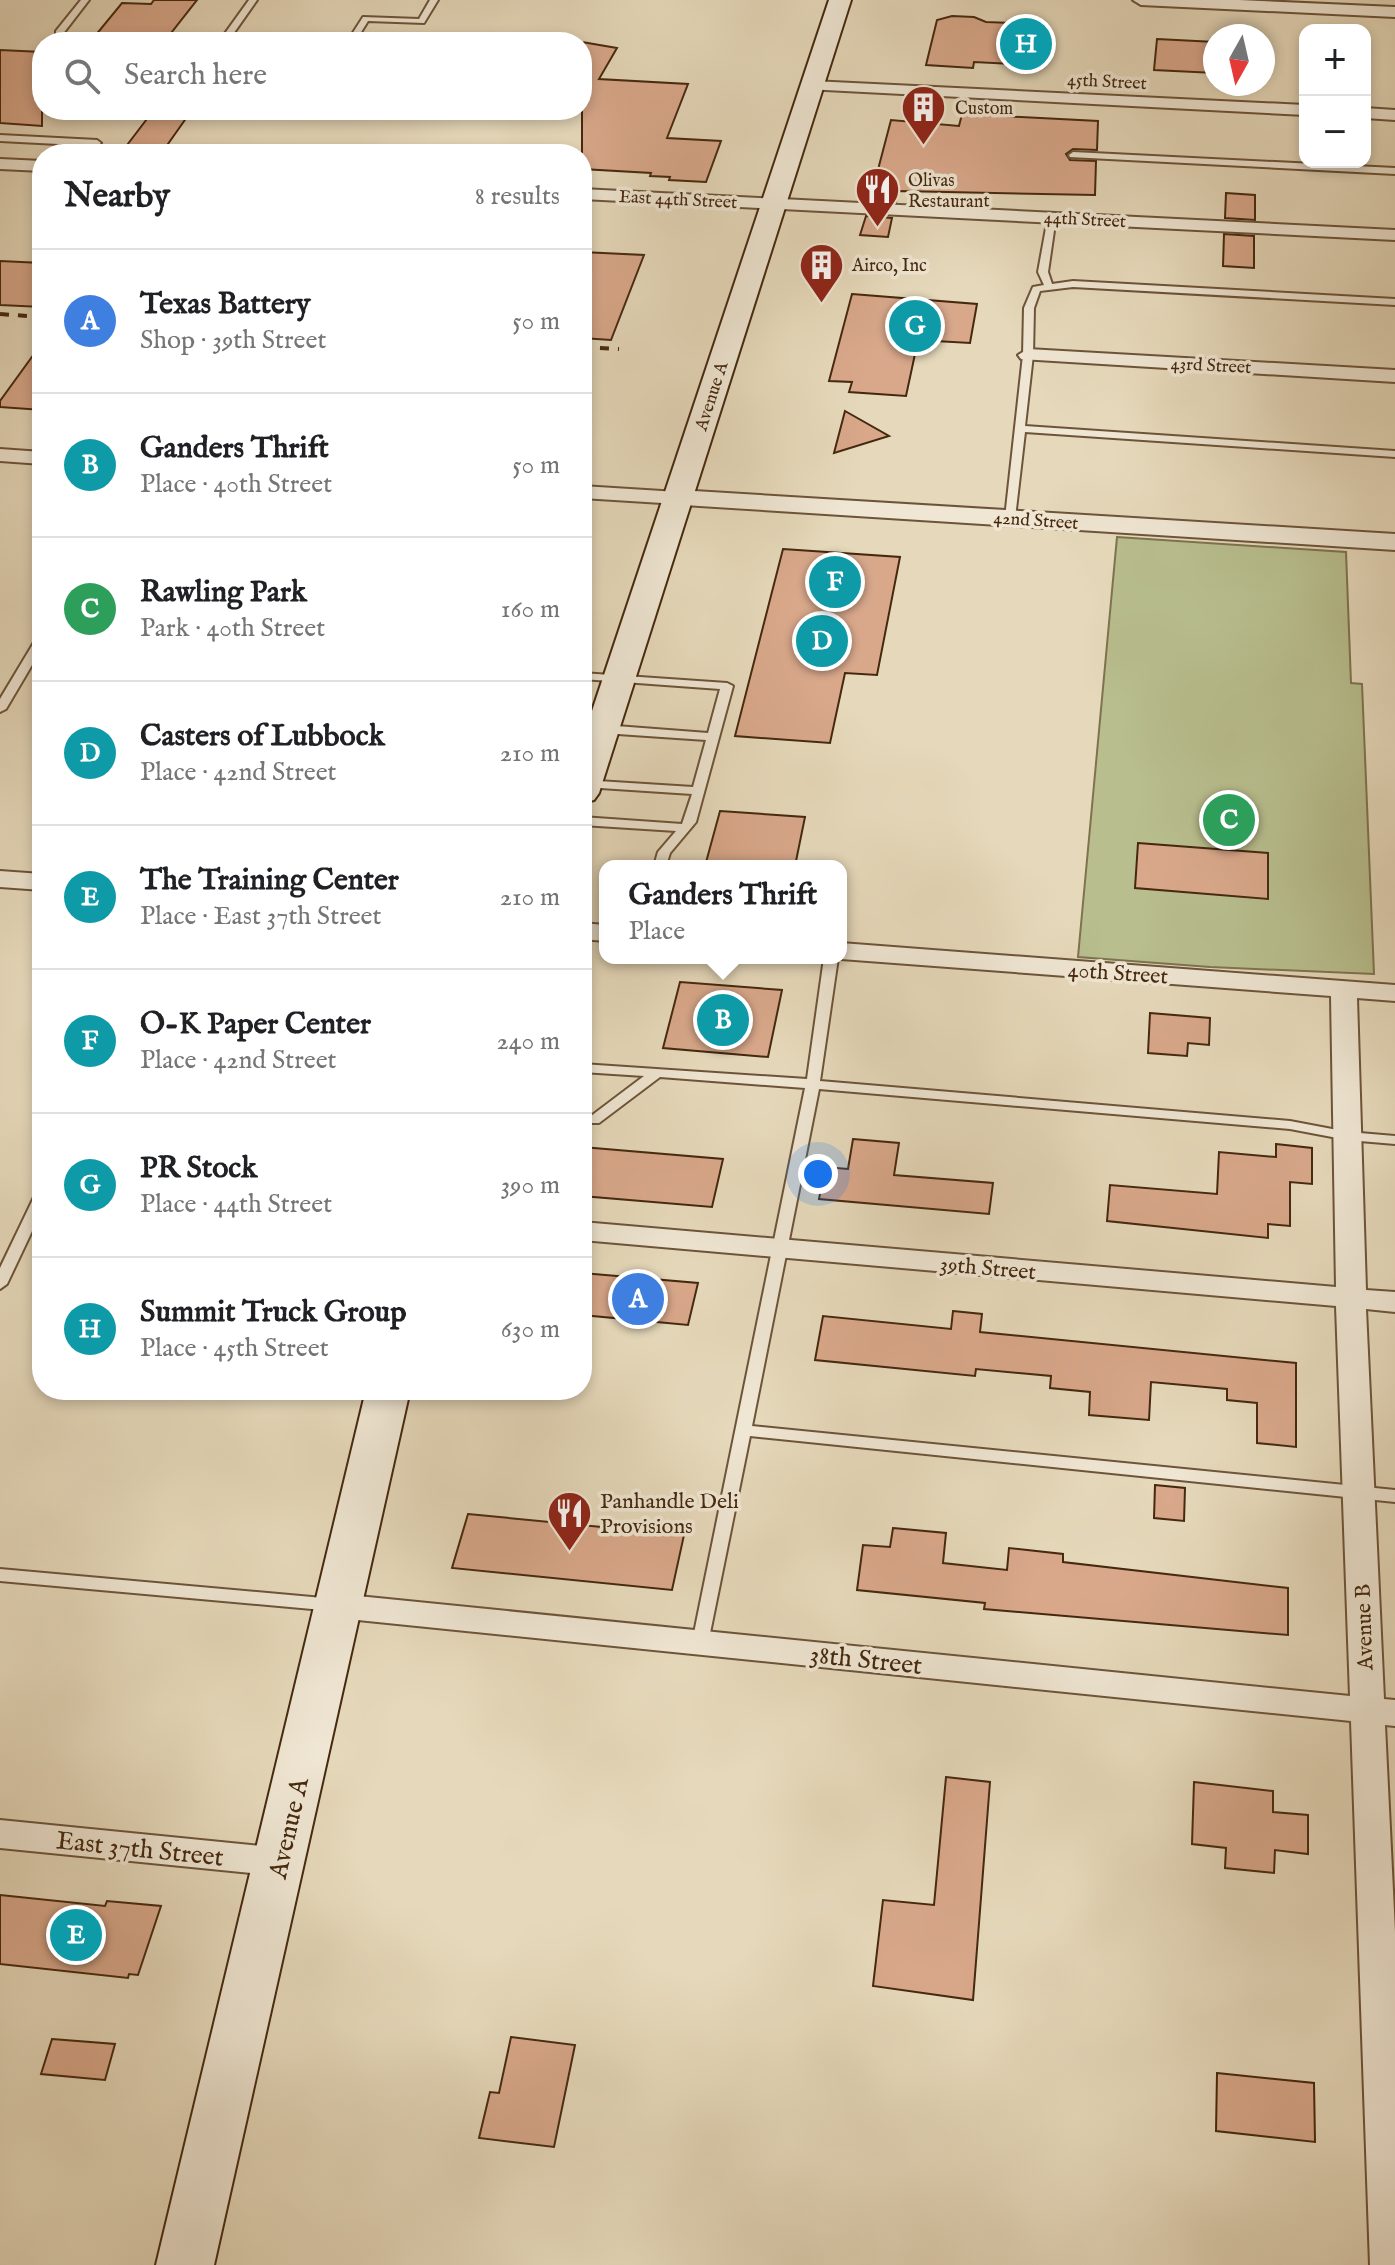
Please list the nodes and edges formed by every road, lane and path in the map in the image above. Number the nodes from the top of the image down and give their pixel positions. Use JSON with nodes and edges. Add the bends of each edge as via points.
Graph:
{"nodes":[{"id":1,"x":85,"y":0,"type":"edge"},
{"id":2,"x":253,"y":0,"type":"edge"},
{"id":3,"x":434,"y":0,"type":"edge"},
{"id":4,"x":840,"y":0,"type":"edge"},
{"id":5,"x":1141,"y":0,"type":"edge"},
{"id":6,"x":1395,"y":12,"type":"edge"},
{"id":7,"x":60,"y":32,"type":"edge"},
{"id":8,"x":230,"y":32,"type":"edge"},
{"id":9,"x":358,"y":32,"type":"edge"},
{"id":10,"x":812,"y":86,"type":"junction"},
{"id":11,"x":1299,"y":110,"type":"edge"},
{"id":12,"x":1371,"y":113,"type":"edge"},
{"id":13,"x":1395,"y":115,"type":"edge"},
{"id":14,"x":0,"y":138,"type":"edge"},
{"id":15,"x":97,"y":143,"type":"dead end"},
{"id":16,"x":1073,"y":155,"type":"dead end"},
{"id":17,"x":0,"y":164,"type":"edge"},
{"id":18,"x":32,"y":166,"type":"edge"},
{"id":19,"x":1395,"y":171,"type":"edge"},
{"id":20,"x":592,"y":194,"type":"edge"},
{"id":21,"x":774,"y":203,"type":"junction"},
{"id":22,"x":1052,"y":217,"type":"junction"},
{"id":23,"x":1395,"y":235,"type":"edge"},
{"id":24,"x":1049,"y":287,"type":"junction"},
{"id":25,"x":1395,"y":302,"type":"edge"},
{"id":26,"x":1028,"y":355,"type":"junction"},
{"id":27,"x":1395,"y":376,"type":"edge"},
{"id":28,"x":1020,"y":429,"type":"junction"},
{"id":29,"x":1395,"y":454,"type":"edge"},
{"id":30,"x":0,"y":455,"type":"edge"},
{"id":31,"x":32,"y":457,"type":"edge"},
{"id":32,"x":592,"y":493,"type":"edge"},
{"id":33,"x":678,"y":498,"type":"junction"},
{"id":34,"x":1010,"y":518,"type":"junction"},
{"id":35,"x":1395,"y":542,"type":"edge"},
{"id":36,"x":32,"y":656,"type":"edge"},
{"id":37,"x":592,"y":677,"type":"edge"},
{"id":38,"x":619,"y":679,"type":"junction"},
{"id":39,"x":0,"y":709,"type":"edge"},
{"id":40,"x":603,"y":729,"type":"junction"},
{"id":41,"x":713,"y":737,"type":"junction"},
{"id":42,"x":592,"y":763,"type":"edge"},
{"id":43,"x":592,"y":788,"type":"edge"},
{"id":44,"x":698,"y":791,"type":"junction"},
{"id":45,"x":592,"y":822,"type":"edge"},
{"id":46,"x":685,"y":828,"type":"junction"},
{"id":47,"x":662,"y":860,"type":"edge"},
{"id":48,"x":0,"y":879,"type":"edge"},
{"id":49,"x":32,"y":881,"type":"edge"},
{"id":50,"x":847,"y":951,"type":"edge"},
{"id":51,"x":830,"y":964,"type":"edge"},
{"id":52,"x":1344,"y":990,"type":"junction"},
{"id":53,"x":1395,"y":993,"type":"edge"},
{"id":54,"x":592,"y":1069,"type":"edge"},
{"id":55,"x":657,"y":1073,"type":"junction"},
{"id":56,"x":813,"y":1084,"type":"junction"},
{"id":57,"x":592,"y":1120,"type":"edge"},
{"id":58,"x":1348,"y":1136,"type":"junction"},
{"id":59,"x":1395,"y":1140,"type":"edge"},
{"id":60,"x":32,"y":1216,"type":"edge"},
{"id":61,"x":592,"y":1232,"type":"edge"},
{"id":62,"x":780,"y":1249,"type":"junction"},
{"id":63,"x":0,"y":1284,"type":"edge"},
{"id":64,"x":1351,"y":1298,"type":"junction"},
{"id":65,"x":1395,"y":1302,"type":"edge"},
{"id":66,"x":386,"y":1400,"type":"edge"},
{"id":67,"x":744,"y":1430,"type":"junction"},
{"id":68,"x":1358,"y":1492,"type":"junction"},
{"id":69,"x":1395,"y":1496,"type":"edge"},
{"id":70,"x":0,"y":1575,"type":"edge"},
{"id":71,"x":338,"y":1606,"type":"junction"},
{"id":72,"x":700,"y":1643,"type":"junction"},
{"id":73,"x":1381,"y":1711,"type":"edge"},
{"id":74,"x":0,"y":1834,"type":"edge"},
{"id":75,"x":281,"y":1862,"type":"junction"},
{"id":76,"x":1388,"y":2042,"type":"edge"},
{"id":77,"x":185,"y":2265,"type":"edge"},
{"id":78,"x":1390,"y":2265,"type":"edge"}],
"edges":[{"from":1,"to":7,"type":"lane"},
{"from":2,"to":8,"type":"lane"},
{"from":3,"to":9,"type":"lane","via":[[421,21],[366,19]]},
{"from":4,"to":10,"type":"main road","name":"Avenue A"},
{"from":5,"to":6,"type":"street"},
{"from":10,"to":11,"type":"street","name":"45th Street"},
{"from":10,"to":21,"type":"main road","name":"Avenue A"},
{"from":12,"to":13,"type":"street"},
{"from":14,"to":15,"type":"lane"},
{"from":16,"to":19,"type":"lane"},
{"from":17,"to":18,"type":"street"},
{"from":20,"to":21,"type":"street","name":"East 44th Street"},
{"from":21,"to":22,"type":"street","name":"44th Street"},
{"from":21,"to":33,"type":"main road","name":"Avenue A"},
{"from":22,"to":23,"type":"street","name":"44th Street"},
{"from":22,"to":24,"type":"lane","via":[[1043,272]]},
{"from":24,"to":25,"type":"lane","via":[[1073,284]]},
{"from":24,"to":26,"type":"lane","via":[[1036,289],[1029,308]]},
{"from":26,"to":27,"type":"street","name":"43rd Street"},
{"from":26,"to":28,"type":"lane"},
{"from":28,"to":29,"type":"lane"},
{"from":28,"to":34,"type":"lane"},
{"from":30,"to":31,"type":"street"},
{"from":32,"to":33,"type":"street"},
{"from":33,"to":34,"type":"street","name":"42nd Street"},
{"from":33,"to":38,"type":"main road","name":"Avenue A"},
{"from":34,"to":35,"type":"street","name":"42nd Street"},
{"from":36,"to":39,"type":"lane"},
{"from":37,"to":38,"type":"lane"},
{"from":38,"to":40,"type":"main road","name":"Avenue A"},
{"from":38,"to":41,"type":"lane","via":[[727,686]]},
{"from":40,"to":41,"type":"lane"},
{"from":40,"to":42,"type":"main road","name":"Avenue A"},
{"from":41,"to":44,"type":"lane"},
{"from":43,"to":44,"type":"lane"},
{"from":44,"to":46,"type":"lane"},
{"from":45,"to":46,"type":"lane"},
{"from":46,"to":47,"type":"lane"},
{"from":48,"to":49,"type":"street"},
{"from":50,"to":52,"type":"street","name":"40th Street"},
{"from":51,"to":56,"type":"lane"},
{"from":52,"to":53,"type":"street","name":"40th Street"},
{"from":52,"to":58,"type":"street","name":"Avenue B"},
{"from":54,"to":55,"type":"lane"},
{"from":55,"to":56,"type":"lane"},
{"from":55,"to":57,"type":"lane"},
{"from":56,"to":58,"type":"lane","via":[[1290,1125]]},
{"from":56,"to":62,"type":"lane"},
{"from":58,"to":59,"type":"lane"},
{"from":58,"to":64,"type":"street","name":"Avenue B"},
{"from":60,"to":63,"type":"lane"},
{"from":61,"to":62,"type":"street","name":"39th Street"},
{"from":62,"to":64,"type":"street","name":"39th Street"},
{"from":62,"to":67,"type":"lane"},
{"from":64,"to":65,"type":"street","name":"39th Street"},
{"from":64,"to":68,"type":"street","name":"Avenue B"},
{"from":66,"to":71,"type":"main road","name":"Avenue A"},
{"from":67,"to":68,"type":"lane"},
{"from":67,"to":72,"type":"lane"},
{"from":68,"to":69,"type":"lane"},
{"from":68,"to":73,"type":"street","name":"Avenue B"},
{"from":70,"to":71,"type":"lane"},
{"from":71,"to":72,"type":"street","name":"38th Street"},
{"from":71,"to":75,"type":"main road","name":"Avenue A"},
{"from":72,"to":73,"type":"street","name":"38th Street"},
{"from":73,"to":76,"type":"street","name":"Avenue B"},
{"from":74,"to":75,"type":"street","name":"East 37th Street"},
{"from":75,"to":77,"type":"main road","name":"Avenue A"},
{"from":76,"to":78,"type":"street","name":"Avenue B"}]}
